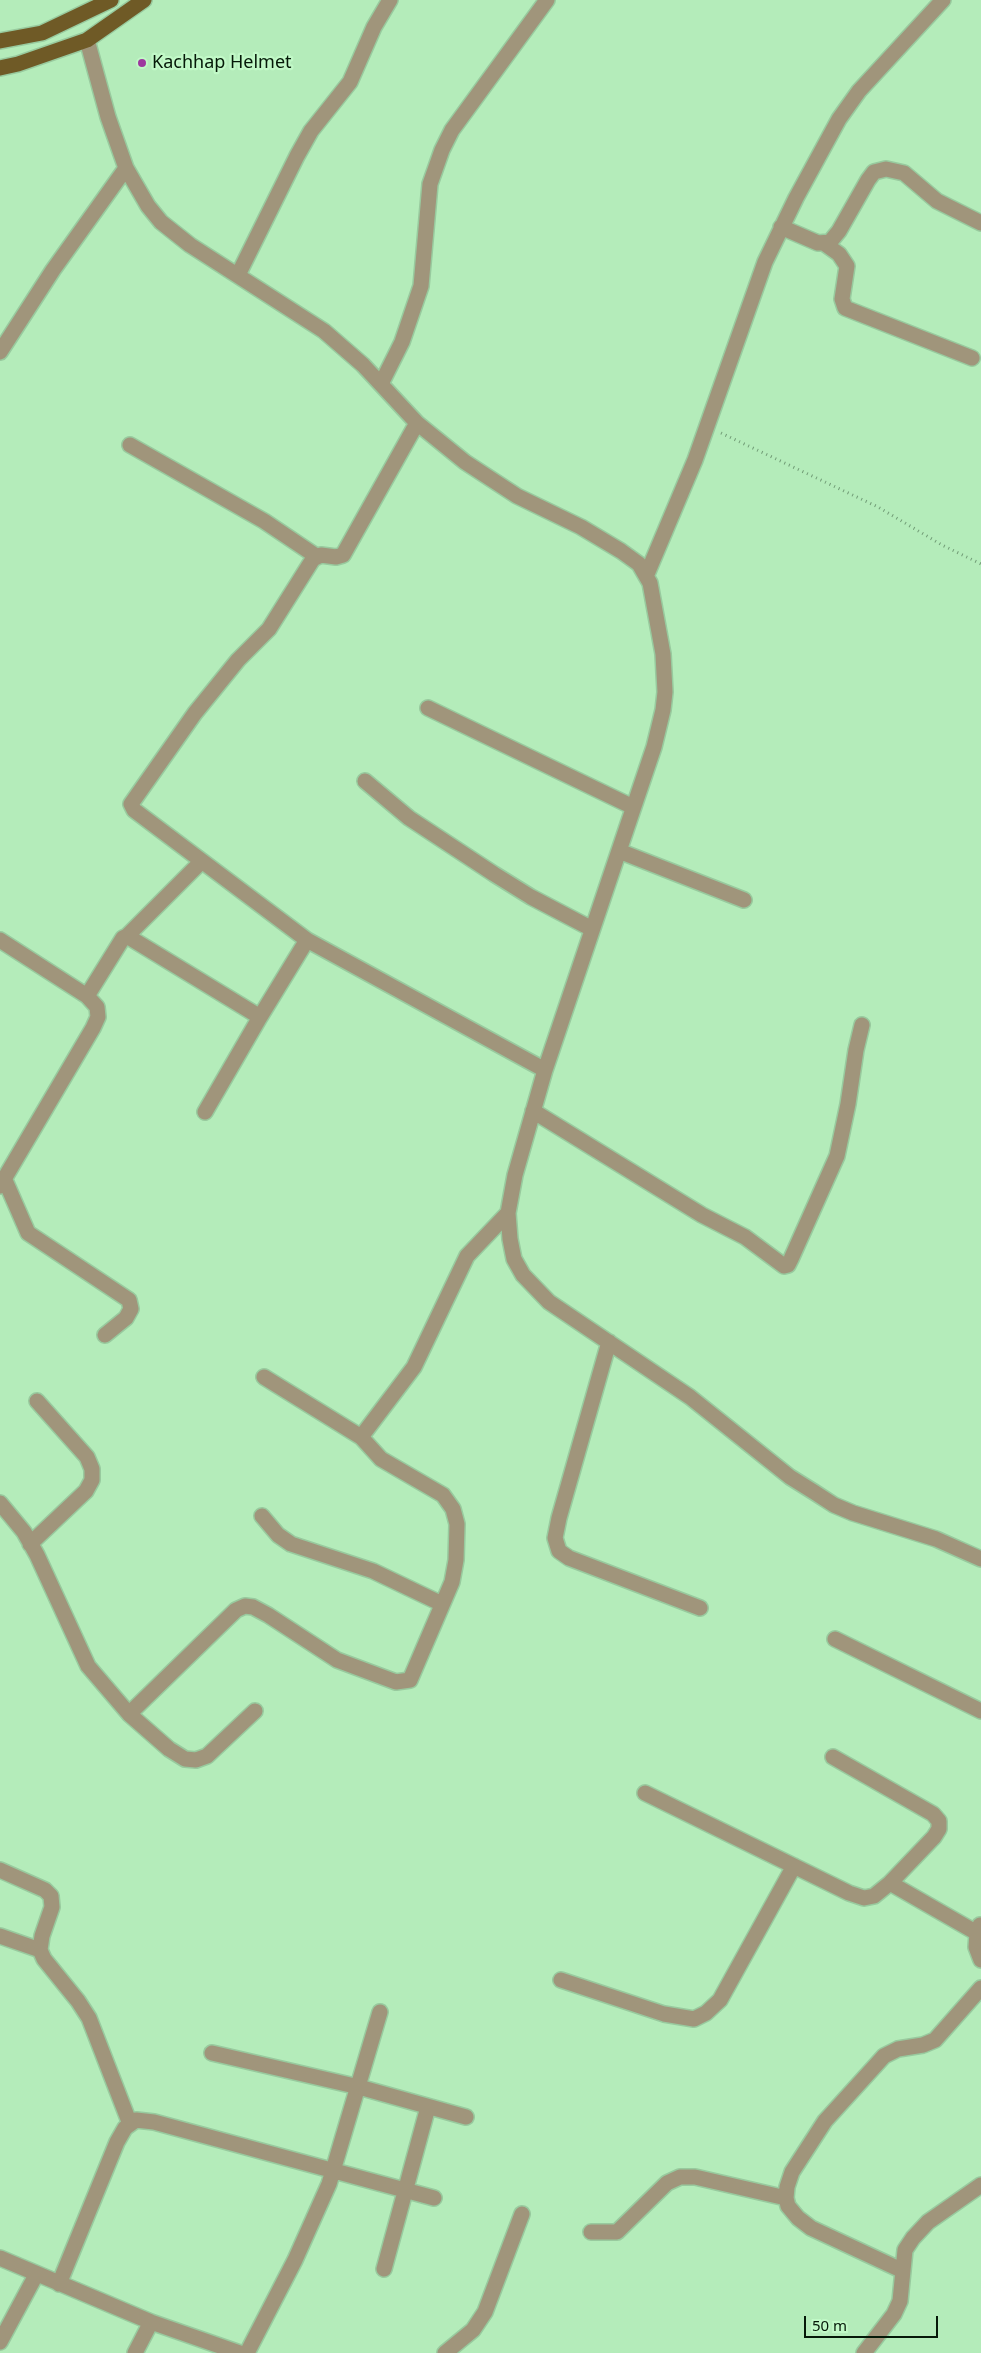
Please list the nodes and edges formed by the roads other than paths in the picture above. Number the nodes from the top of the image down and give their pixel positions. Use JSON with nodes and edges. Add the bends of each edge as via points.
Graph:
{"nodes":[{"id":1,"x":112,"y":0,"type":"edge"},
{"id":2,"x":144,"y":0,"type":"edge"},
{"id":3,"x":390,"y":0,"type":"edge"},
{"id":4,"x":547,"y":0,"type":"edge"},
{"id":5,"x":943,"y":0,"type":"edge"},
{"id":6,"x":87,"y":40,"type":"junction"},
{"id":7,"x":0,"y":41,"type":"edge"},
{"id":8,"x":0,"y":68,"type":"edge"},
{"id":9,"x":126,"y":168,"type":"junction"},
{"id":10,"x":981,"y":223,"type":"edge"},
{"id":11,"x":781,"y":227,"type":"junction"},
{"id":12,"x":825,"y":244,"type":"junction"},
{"id":13,"x":238,"y":275,"type":"junction"},
{"id":14,"x":0,"y":352,"type":"edge"},
{"id":15,"x":972,"y":358,"type":"dead end"},
{"id":16,"x":381,"y":384,"type":"junction"},
{"id":17,"x":417,"y":424,"type":"junction"},
{"id":18,"x":130,"y":445,"type":"dead end"},
{"id":19,"x":316,"y":556,"type":"junction"},
{"id":20,"x":647,"y":574,"type":"junction"},
{"id":21,"x":428,"y":708,"type":"dead end"},
{"id":22,"x":365,"y":781,"type":"dead end"},
{"id":23,"x":633,"y":807,"type":"junction"},
{"id":24,"x":619,"y":851,"type":"junction"},
{"id":25,"x":202,"y":861,"type":"junction"},
{"id":26,"x":744,"y":900,"type":"dead end"},
{"id":27,"x":592,"y":929,"type":"junction"},
{"id":28,"x":127,"y":936,"type":"junction"},
{"id":29,"x":0,"y":940,"type":"edge"},
{"id":30,"x":307,"y":940,"type":"junction"},
{"id":31,"x":87,"y":996,"type":"junction"},
{"id":32,"x":260,"y":1017,"type":"junction"},
{"id":33,"x":862,"y":1025,"type":"dead end"},
{"id":34,"x":545,"y":1070,"type":"junction"},
{"id":35,"x":533,"y":1111,"type":"junction"},
{"id":36,"x":205,"y":1112,"type":"dead end"},
{"id":37,"x":2,"y":1182,"type":"edge"},
{"id":38,"x":508,"y":1213,"type":"junction"},
{"id":39,"x":105,"y":1335,"type":"dead end"},
{"id":40,"x":609,"y":1342,"type":"junction"},
{"id":41,"x":264,"y":1377,"type":"dead end"},
{"id":42,"x":37,"y":1401,"type":"dead end"},
{"id":43,"x":361,"y":1437,"type":"junction"},
{"id":44,"x":0,"y":1503,"type":"edge"},
{"id":45,"x":262,"y":1516,"type":"dead end"},
{"id":46,"x":30,"y":1544,"type":"junction"},
{"id":47,"x":981,"y":1560,"type":"edge"},
{"id":48,"x":442,"y":1604,"type":"junction"},
{"id":49,"x":700,"y":1608,"type":"dead end"},
{"id":50,"x":835,"y":1639,"type":"dead end"},
{"id":51,"x":255,"y":1711,"type":"dead end"},
{"id":52,"x":981,"y":1711,"type":"edge"},
{"id":53,"x":129,"y":1714,"type":"junction"},
{"id":54,"x":832,"y":1757,"type":"dead end"},
{"id":55,"x":645,"y":1793,"type":"dead end"},
{"id":56,"x":794,"y":1866,"type":"junction"},
{"id":57,"x":0,"y":1870,"type":"edge"},
{"id":58,"x":890,"y":1883,"type":"junction"},
{"id":59,"x":979,"y":1928,"type":"edge"},
{"id":60,"x":0,"y":1936,"type":"edge"},
{"id":61,"x":40,"y":1950,"type":"junction"},
{"id":62,"x":981,"y":1960,"type":"edge"},
{"id":63,"x":561,"y":1980,"type":"dead end"},
{"id":64,"x":981,"y":1988,"type":"edge"},
{"id":65,"x":380,"y":2012,"type":"dead end"},
{"id":66,"x":212,"y":2053,"type":"dead end"},
{"id":67,"x":359,"y":2087,"type":"junction"},
{"id":68,"x":428,"y":2107,"type":"junction"},
{"id":69,"x":466,"y":2117,"type":"dead end"},
{"id":70,"x":130,"y":2124,"type":"junction"},
{"id":71,"x":333,"y":2171,"type":"junction"},
{"id":72,"x":981,"y":2185,"type":"edge"},
{"id":73,"x":405,"y":2191,"type":"junction"},
{"id":74,"x":434,"y":2198,"type":"dead end"},
{"id":75,"x":786,"y":2198,"type":"junction"},
{"id":76,"x":522,"y":2214,"type":"dead end"},
{"id":77,"x":591,"y":2232,"type":"dead end"},
{"id":78,"x":0,"y":2258,"type":"edge"},
{"id":79,"x":384,"y":2270,"type":"dead end"},
{"id":80,"x":901,"y":2270,"type":"junction"},
{"id":81,"x":36,"y":2274,"type":"junction"},
{"id":82,"x":59,"y":2284,"type":"junction"},
{"id":83,"x":151,"y":2322,"type":"junction"},
{"id":84,"x":0,"y":2342,"type":"edge"},
{"id":85,"x":135,"y":2353,"type":"edge"},
{"id":86,"x":240,"y":2353,"type":"edge"},
{"id":87,"x":247,"y":2353,"type":"edge"},
{"id":88,"x":445,"y":2353,"type":"edge"},
{"id":89,"x":864,"y":2353,"type":"edge"}],
"edges":[{"from":1,"to":7,"type":"main road","via":[[42,33]]},
{"from":2,"to":6,"type":"main road"},
{"from":3,"to":13,"type":"street","via":[[345,91],[311,131],[297,156]]},
{"from":4,"to":16,"type":"street","via":[[452,130],[442,150],[429,191],[421,286],[402,342]]},
{"from":5,"to":11,"type":"street","via":[[883,63],[839,119]]},
{"from":6,"to":8,"type":"main road"},
{"from":6,"to":9,"type":"street"},
{"from":9,"to":13,"type":"street","via":[[161,222],[190,245]]},
{"from":9,"to":14,"type":"street","via":[[53,270]]},
{"from":10,"to":12,"type":"street","via":[[937,201],[904,173],[886,169],[874,172],[839,231]]},
{"from":11,"to":12,"type":"street"},
{"from":11,"to":20,"type":"street","via":[[750,302],[677,506]]},
{"from":12,"to":15,"type":"street","via":[[839,254],[847,266],[842,299],[845,308]]},
{"from":13,"to":16,"type":"street","via":[[324,331]]},
{"from":16,"to":17,"type":"street"},
{"from":17,"to":19,"type":"street","via":[[343,555],[336,558]]},
{"from":17,"to":20,"type":"street","via":[[465,462],[517,496],[621,550]]},
{"from":18,"to":19,"type":"street","via":[[264,521]]},
{"from":19,"to":25,"type":"street","via":[[273,623],[195,713],[132,801],[134,810]]},
{"from":20,"to":23,"type":"street","via":[[663,654],[665,692],[654,748]]},
{"from":21,"to":23,"type":"street"},
{"from":22,"to":27,"type":"street","via":[[409,818],[494,874]]},
{"from":23,"to":24,"type":"street"},
{"from":24,"to":26,"type":"street"},
{"from":24,"to":27,"type":"street"},
{"from":25,"to":28,"type":"street"},
{"from":25,"to":30,"type":"street"},
{"from":27,"to":34,"type":"street"},
{"from":28,"to":31,"type":"street","via":[[122,938]]},
{"from":28,"to":32,"type":"street"},
{"from":29,"to":31,"type":"street"},
{"from":30,"to":32,"type":"street"},
{"from":30,"to":34,"type":"street"},
{"from":31,"to":37,"type":"street","via":[[97,1007],[98,1017],[93,1028]]},
{"from":32,"to":36,"type":"street"},
{"from":33,"to":35,"type":"street","via":[[837,1156],[788,1265],[784,1266],[745,1237]]},
{"from":34,"to":35,"type":"street"},
{"from":35,"to":38,"type":"street"},
{"from":37,"to":39,"type":"street","via":[[28,1233],[129,1300],[131,1309],[126,1318]]},
{"from":38,"to":40,"type":"street","via":[[514,1259],[523,1275],[549,1302]]},
{"from":38,"to":43,"type":"street","via":[[467,1256],[414,1367]]},
{"from":40,"to":47,"type":"street","via":[[690,1398],[790,1477],[834,1505],[880,1523],[936,1539]]},
{"from":40,"to":49,"type":"street","via":[[559,1518],[555,1538],[559,1551],[569,1558]]},
{"from":41,"to":43,"type":"street"},
{"from":42,"to":46,"type":"street","via":[[87,1457],[92,1480],[86,1491]]},
{"from":43,"to":48,"type":"street","via":[[381,1459],[443,1495],[453,1509],[457,1524],[456,1560],[452,1582]]},
{"from":44,"to":46,"type":"street"},
{"from":45,"to":48,"type":"street","via":[[278,1535],[291,1544],[373,1571]]},
{"from":46,"to":53,"type":"street","via":[[88,1666]]},
{"from":48,"to":53,"type":"street","via":[[414,1674],[410,1680],[396,1682],[337,1660],[268,1615],[245,1606],[236,1610]]},
{"from":50,"to":52,"type":"street"},
{"from":51,"to":53,"type":"street","via":[[208,1756],[196,1760],[169,1750]]},
{"from":54,"to":58,"type":"street","via":[[933,1814],[939,1821],[934,1837]]},
{"from":55,"to":56,"type":"street"},
{"from":56,"to":58,"type":"street","via":[[864,1898],[874,1896]]},
{"from":56,"to":63,"type":"street","via":[[720,2000],[694,2019],[664,2014]]},
{"from":57,"to":61,"type":"street","via":[[45,1890],[51,1896],[52,1906]]},
{"from":58,"to":59,"type":"street"},
{"from":59,"to":62,"type":"street","via":[[976,1947]]},
{"from":60,"to":61,"type":"street"},
{"from":61,"to":70,"type":"street","via":[[89,2018]]},
{"from":64,"to":75,"type":"street","via":[[935,2040],[884,2056],[811,2141],[792,2172]]},
{"from":65,"to":67,"type":"street"},
{"from":66,"to":67,"type":"street"},
{"from":67,"to":68,"type":"street"},
{"from":67,"to":71,"type":"street"},
{"from":68,"to":69,"type":"street"},
{"from":68,"to":73,"type":"street"},
{"from":70,"to":71,"type":"street","via":[[136,2120],[154,2122]]},
{"from":70,"to":82,"type":"street","via":[[117,2142]]},
{"from":71,"to":73,"type":"street"},
{"from":71,"to":87,"type":"street","via":[[295,2260]]},
{"from":72,"to":80,"type":"street","via":[[928,2222],[905,2250]]},
{"from":73,"to":74,"type":"street"},
{"from":73,"to":79,"type":"street"},
{"from":75,"to":77,"type":"street","via":[[695,2177],[680,2177],[667,2183],[617,2232]]},
{"from":75,"to":80,"type":"street","via":[[788,2206],[811,2228]]},
{"from":76,"to":88,"type":"street","via":[[485,2312],[473,2330]]},
{"from":78,"to":81,"type":"street"},
{"from":80,"to":89,"type":"street","via":[[902,2290],[894,2314]]},
{"from":81,"to":82,"type":"street"},
{"from":81,"to":84,"type":"street"},
{"from":82,"to":83,"type":"street"},
{"from":83,"to":85,"type":"street"},
{"from":83,"to":86,"type":"street"}]}
